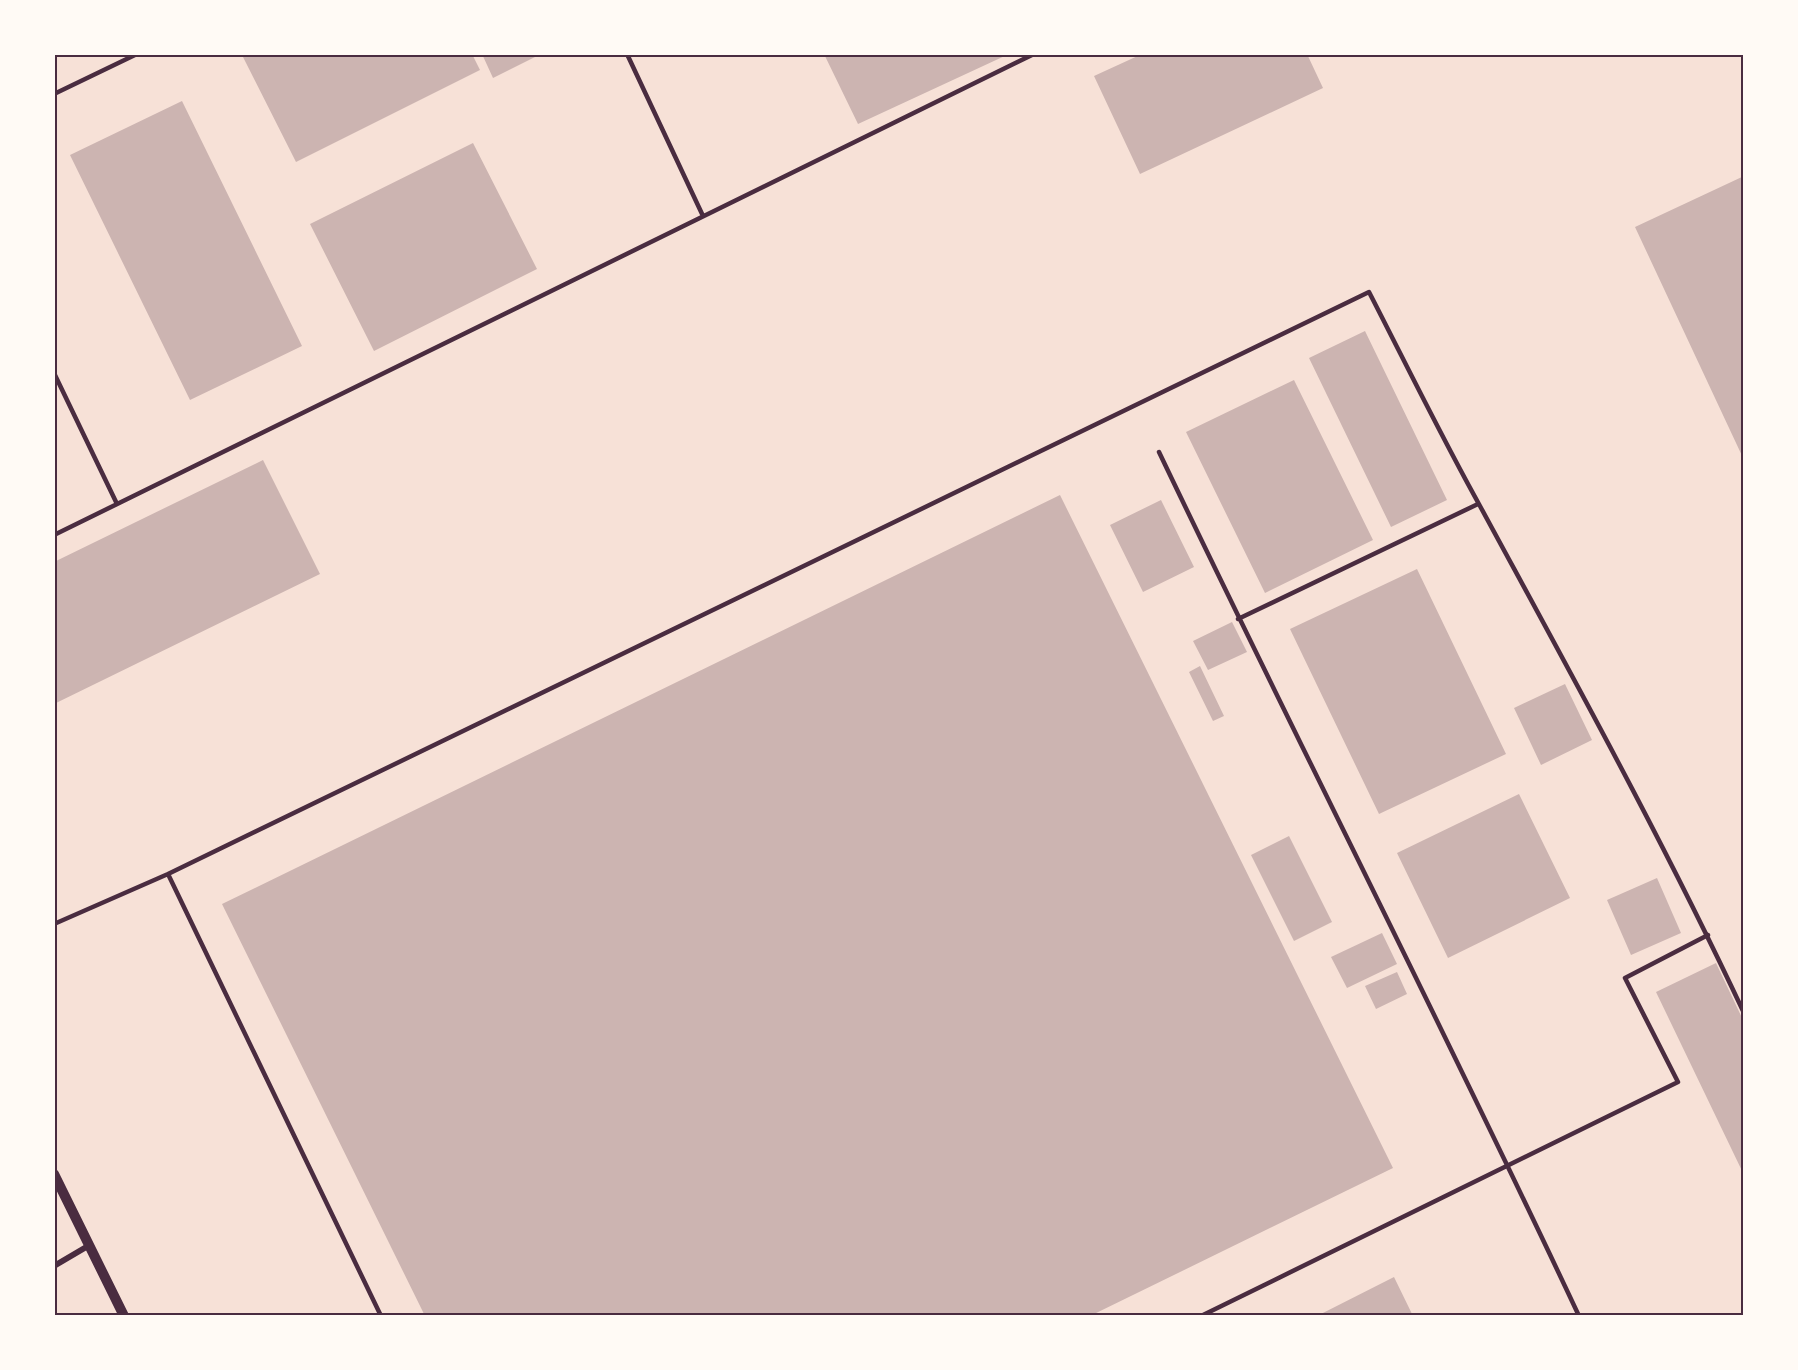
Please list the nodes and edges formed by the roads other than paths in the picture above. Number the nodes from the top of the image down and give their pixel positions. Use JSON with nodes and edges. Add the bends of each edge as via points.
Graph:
{"nodes":[{"id":1,"x":137,"y":54,"type":"edge"},
{"id":2,"x":627,"y":54,"type":"edge"},
{"id":3,"x":1034,"y":54,"type":"edge"},
{"id":4,"x":54,"y":94,"type":"edge"},
{"id":5,"x":703,"y":216,"type":"junction"},
{"id":6,"x":54,"y":373,"type":"edge"},
{"id":7,"x":1158,"y":452,"type":"dead end"},
{"id":8,"x":117,"y":504,"type":"junction"},
{"id":9,"x":1478,"y":504,"type":"junction"},
{"id":10,"x":54,"y":535,"type":"edge"},
{"id":11,"x":1238,"y":619,"type":"junction"},
{"id":12,"x":168,"y":874,"type":"junction"},
{"id":13,"x":54,"y":924,"type":"edge"},
{"id":14,"x":1708,"y":935,"type":"junction"},
{"id":15,"x":1744,"y":1013,"type":"edge"},
{"id":16,"x":1508,"y":1165,"type":"junction"},
{"id":17,"x":54,"y":1174,"type":"edge"},
{"id":18,"x":88,"y":1246,"type":"junction"},
{"id":19,"x":54,"y":1266,"type":"edge"},
{"id":20,"x":124,"y":1316,"type":"edge"},
{"id":21,"x":381,"y":1316,"type":"edge"},
{"id":22,"x":1201,"y":1316,"type":"edge"},
{"id":23,"x":1579,"y":1316,"type":"edge"}],
"edges":[{"from":1,"to":4,"type":"lane"},
{"from":2,"to":5,"type":"lane"},
{"from":3,"to":5,"type":"lane"},
{"from":5,"to":8,"type":"lane"},
{"from":6,"to":8,"type":"lane"},
{"from":7,"to":11,"type":"lane"},
{"from":8,"to":10,"type":"lane"},
{"from":9,"to":11,"type":"lane"},
{"from":9,"to":12,"type":"lane","via":[[1369,292]]},
{"from":9,"to":14,"type":"lane","via":[[1581,690]]},
{"from":11,"to":16,"type":"lane"},
{"from":12,"to":13,"type":"lane"},
{"from":12,"to":21,"type":"lane"},
{"from":14,"to":15,"type":"lane"},
{"from":14,"to":16,"type":"lane","via":[[1625,978],[1678,1082]]},
{"from":16,"to":22,"type":"lane"},
{"from":16,"to":23,"type":"lane"},
{"from":17,"to":18,"type":"street"},
{"from":18,"to":19,"type":"street"},
{"from":18,"to":20,"type":"street"}]}
